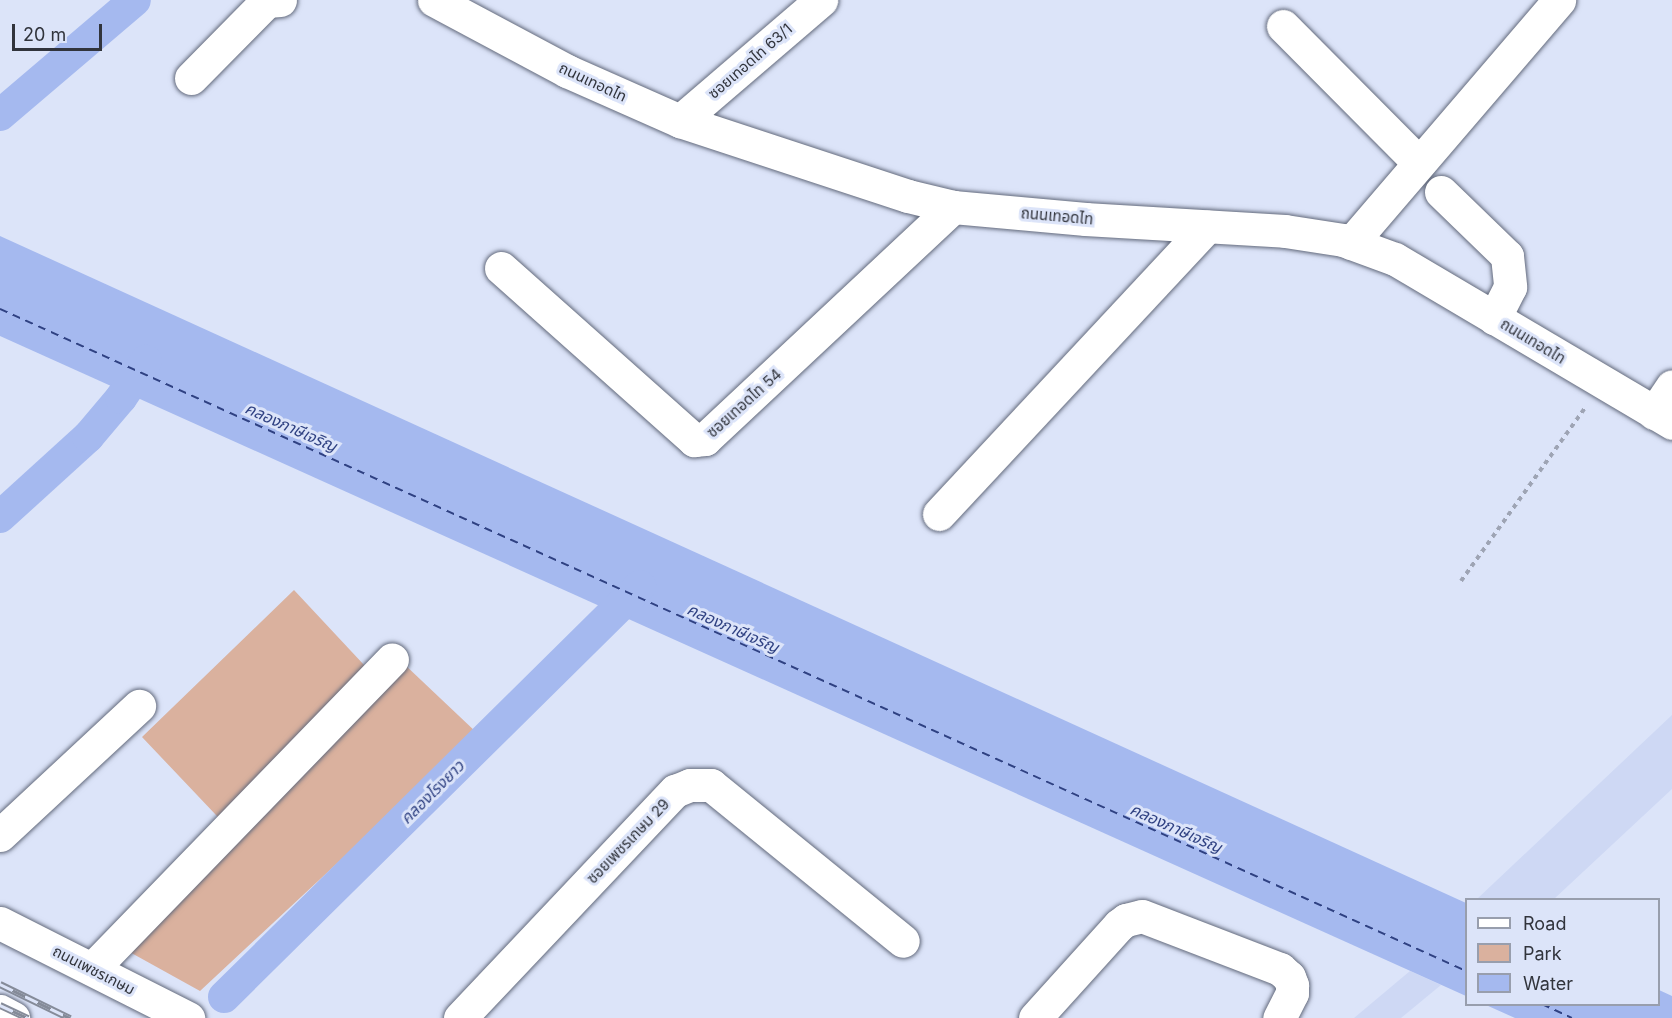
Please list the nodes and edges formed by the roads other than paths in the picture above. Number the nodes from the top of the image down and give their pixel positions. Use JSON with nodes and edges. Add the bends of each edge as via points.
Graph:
{"nodes":[{"id":1,"x":280,"y":0,"type":"edge"},
{"id":2,"x":434,"y":0,"type":"edge"},
{"id":3,"x":820,"y":0,"type":"edge"},
{"id":4,"x":1559,"y":0,"type":"edge"},
{"id":5,"x":1283,"y":26,"type":"dead end"},
{"id":6,"x":191,"y":78,"type":"dead end"},
{"id":7,"x":680,"y":121,"type":"junction"},
{"id":8,"x":1419,"y":163,"type":"junction"},
{"id":9,"x":1442,"y":192,"type":"dead end"},
{"id":10,"x":953,"y":207,"type":"junction"},
{"id":11,"x":1207,"y":226,"type":"junction"},
{"id":12,"x":1351,"y":243,"type":"junction"},
{"id":13,"x":501,"y":268,"type":"dead end"},
{"id":14,"x":1494,"y":318,"type":"junction"},
{"id":15,"x":1672,"y":386,"type":"edge"},
{"id":16,"x":1663,"y":418,"type":"edge"},
{"id":17,"x":939,"y":514,"type":"dead end"},
{"id":18,"x":392,"y":659,"type":"dead end"},
{"id":19,"x":139,"y":706,"type":"dead end"},
{"id":20,"x":0,"y":835,"type":"edge"},
{"id":21,"x":0,"y":923,"type":"edge"},
{"id":22,"x":903,"y":941,"type":"dead end"},
{"id":23,"x":92,"y":969,"type":"junction"},
{"id":24,"x":0,"y":1011,"type":"edge"},
{"id":25,"x":13,"y":1018,"type":"edge"},
{"id":26,"x":188,"y":1018,"type":"edge"},
{"id":27,"x":460,"y":1018,"type":"edge"},
{"id":28,"x":1035,"y":1018,"type":"edge"},
{"id":29,"x":1279,"y":1018,"type":"edge"}],
"edges":[{"from":1,"to":6,"type":"street","via":[[267,1]]},
{"from":2,"to":7,"type":"street","name":"ถนนเทอดไท","via":[[567,71]]},
{"from":3,"to":7,"type":"street","name":"ซอยเทอดไท 63/1"},
{"from":4,"to":8,"type":"street"},
{"from":5,"to":8,"type":"street"},
{"from":7,"to":10,"type":"street","name":"ถนนเทอดไท","via":[[897,193]]},
{"from":8,"to":12,"type":"street"},
{"from":9,"to":14,"type":"street","via":[[1507,256],[1510,286]]},
{"from":10,"to":11,"type":"street","name":"ถนนเทอดไท"},
{"from":10,"to":13,"type":"street","name":"ซอยเทอดไท 54","via":[[705,439],[694,440]]},
{"from":11,"to":12,"type":"street","name":"ถนนเทอดไท","via":[[1285,231]]},
{"from":11,"to":17,"type":"street"},
{"from":12,"to":14,"type":"street","name":"ถนนเทอดไท","via":[[1395,260]]},
{"from":14,"to":16,"type":"street","name":"ถนนเทอดไท"},
{"from":15,"to":16,"type":"street"},
{"from":18,"to":23,"type":"street"},
{"from":19,"to":20,"type":"street"},
{"from":21,"to":23,"type":"street","name":"ถนนเพชรเกษม"},
{"from":22,"to":27,"type":"street","name":"ซอยเพชรเกษม 29","via":[[711,785],[690,785],[675,791]]},
{"from":23,"to":26,"type":"street","name":"ถนนเพชรเกษม"},
{"from":24,"to":25,"type":"street"},
{"from":28,"to":29,"type":"street","via":[[1119,925],[1142,916],[1280,969],[1292,985],[1292,993]]}]}
